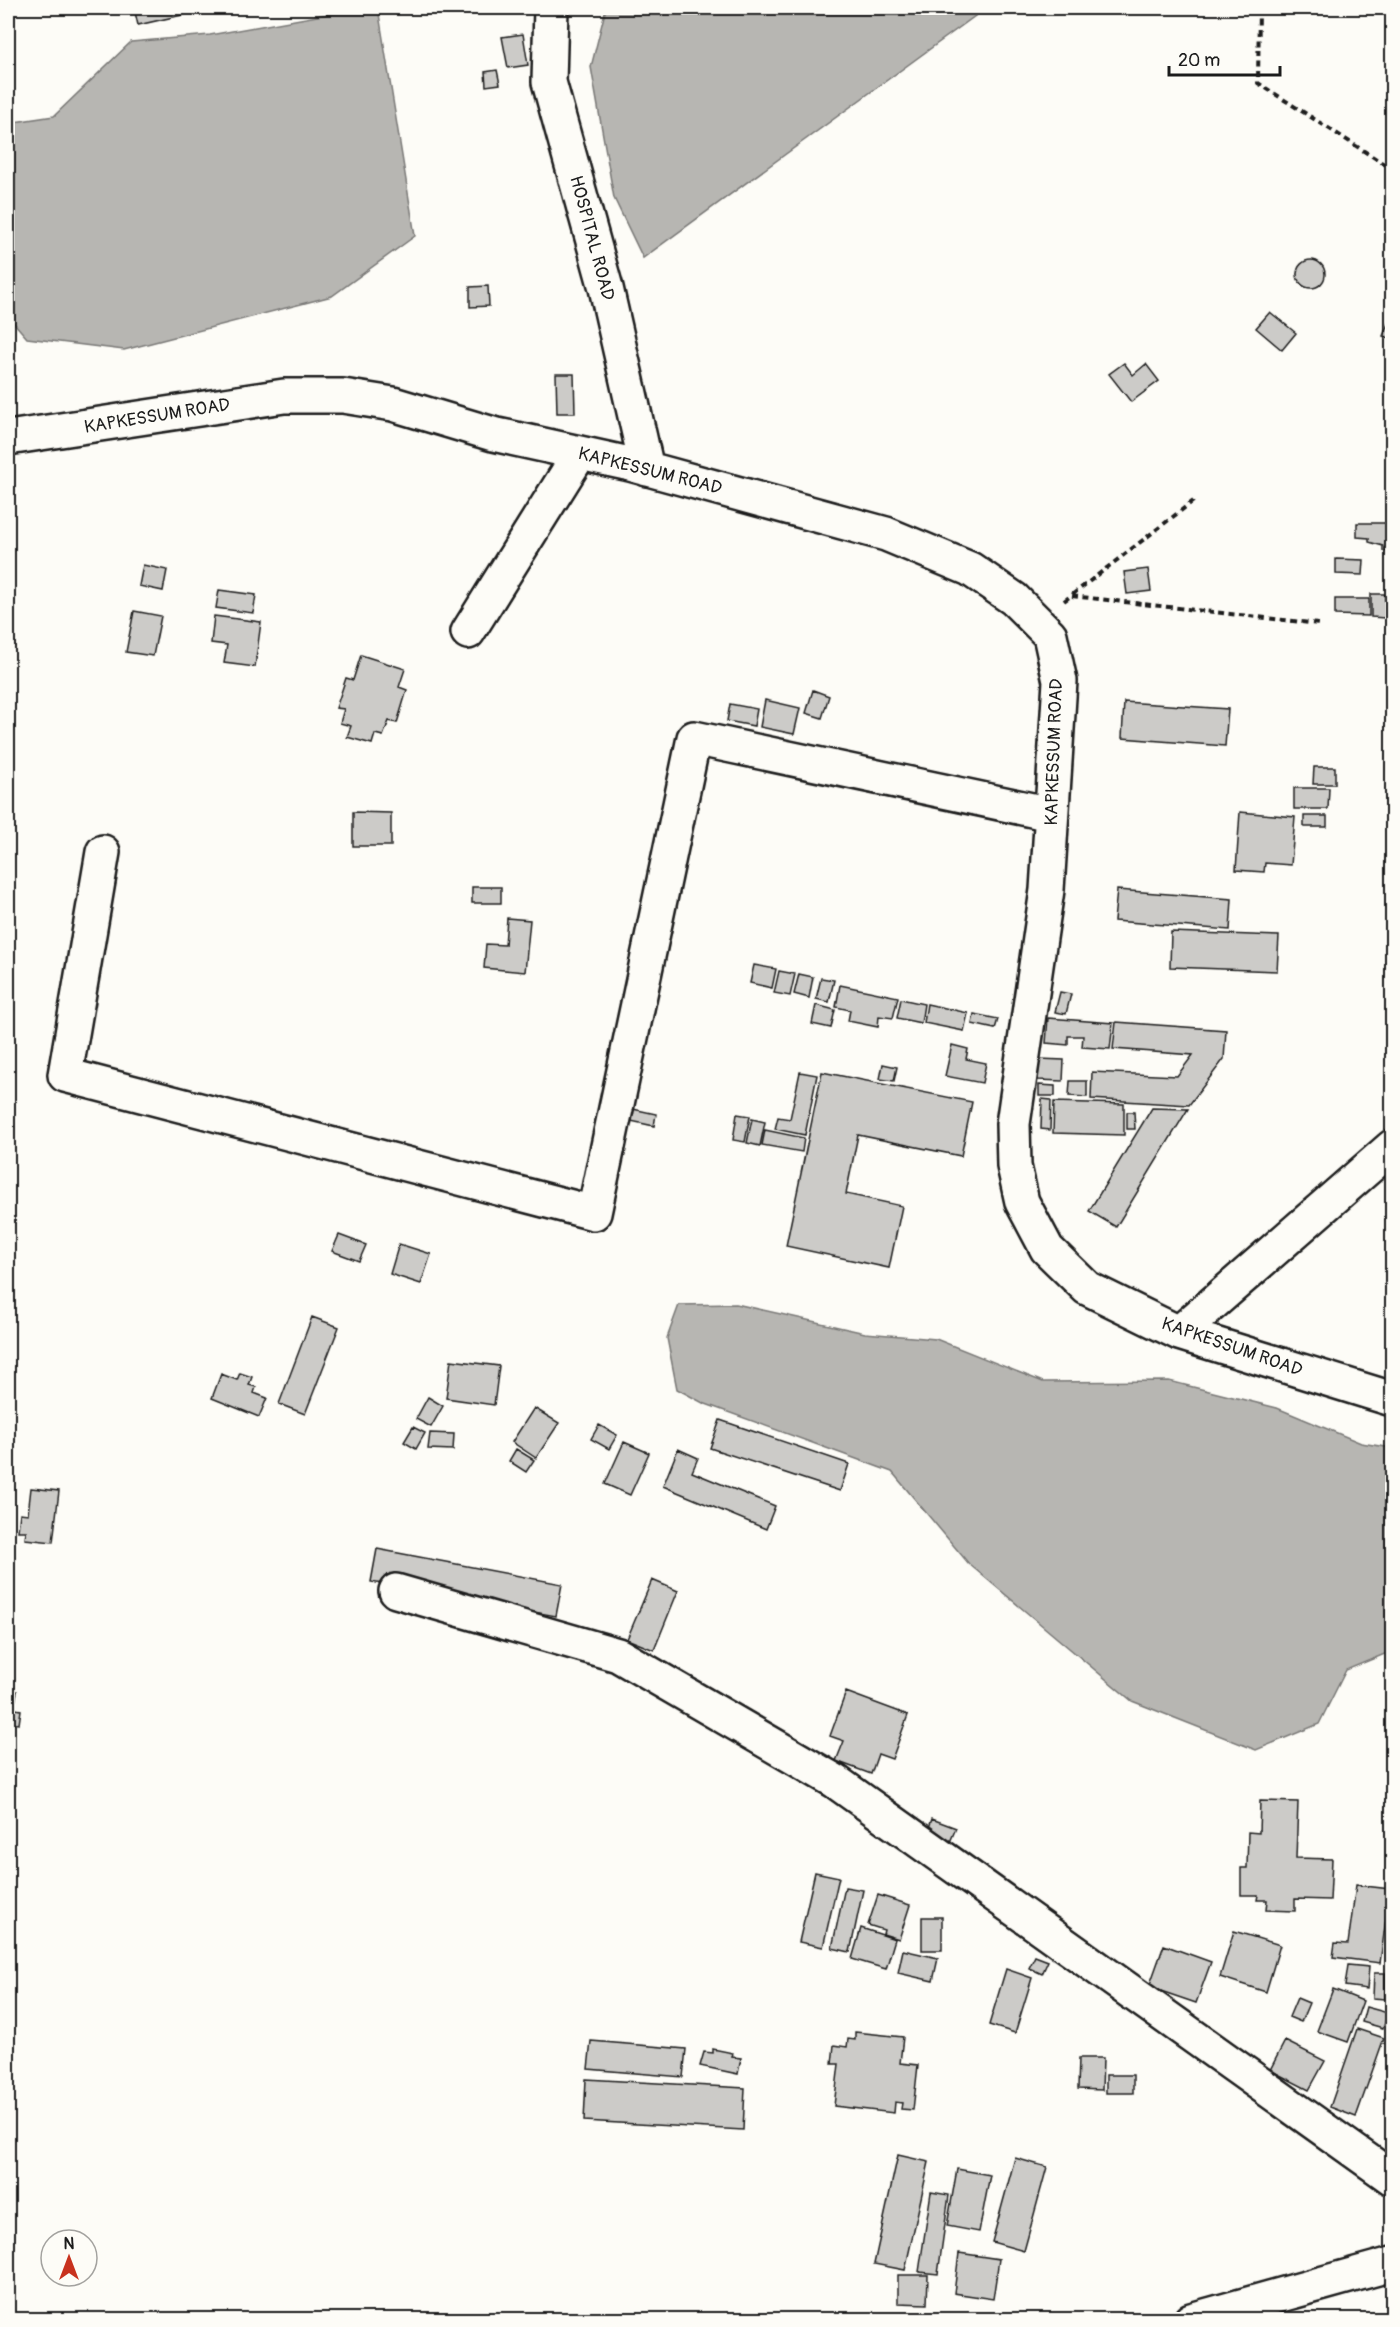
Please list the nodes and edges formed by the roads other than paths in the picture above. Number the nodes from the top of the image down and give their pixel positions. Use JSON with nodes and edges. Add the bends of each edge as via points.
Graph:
{"nodes":[{"id":1,"x":551,"y":8,"type":"edge"},
{"id":2,"x":8,"y":438,"type":"edge"},
{"id":3,"x":580,"y":453,"type":"junction"},
{"id":4,"x":647,"y":469,"type":"junction"},
{"id":5,"x":468,"y":632,"type":"dead end"},
{"id":6,"x":1052,"y":814,"type":"junction"},
{"id":7,"x":103,"y":852,"type":"dead end"},
{"id":8,"x":1392,"y":1147,"type":"edge"},
{"id":9,"x":1179,"y":1333,"type":"junction"},
{"id":10,"x":1392,"y":1399,"type":"edge"},
{"id":11,"x":396,"y":1591,"type":"dead end"},
{"id":12,"x":1392,"y":2178,"type":"edge"},
{"id":13,"x":1392,"y":2264,"type":"edge"},
{"id":14,"x":1191,"y":2319,"type":"edge"}],
"edges":[{"from":1,"to":4,"type":"street","name":"HOSPITAL ROAD","via":[[549,82],[606,288]]},
{"from":2,"to":3,"type":"street","name":"KAPKESSUM ROAD","via":[[284,396],[343,396],[393,404],[493,434]]},
{"from":3,"to":4,"type":"street","name":"KAPKESSUM ROAD"},
{"from":3,"to":5,"type":"street"},
{"from":4,"to":6,"type":"street","name":"KAPKESSUM ROAD","via":[[886,534],[970,568],[1014,598],[1050,635],[1059,681]]},
{"from":6,"to":7,"type":"street","via":[[694,738],[594,1213],[65,1075]]},
{"from":6,"to":9,"type":"street","name":"KAPKESSUM ROAD","via":[[1047,890],[1013,1124],[1014,1166],[1022,1202],[1047,1249],[1087,1288]]},
{"from":8,"to":9,"type":"street"},
{"from":9,"to":10,"type":"street","name":"KAPKESSUM ROAD"},
{"from":11,"to":12,"type":"street","via":[[618,1655],[835,1781]]},
{"from":13,"to":14,"type":"street"}]}
